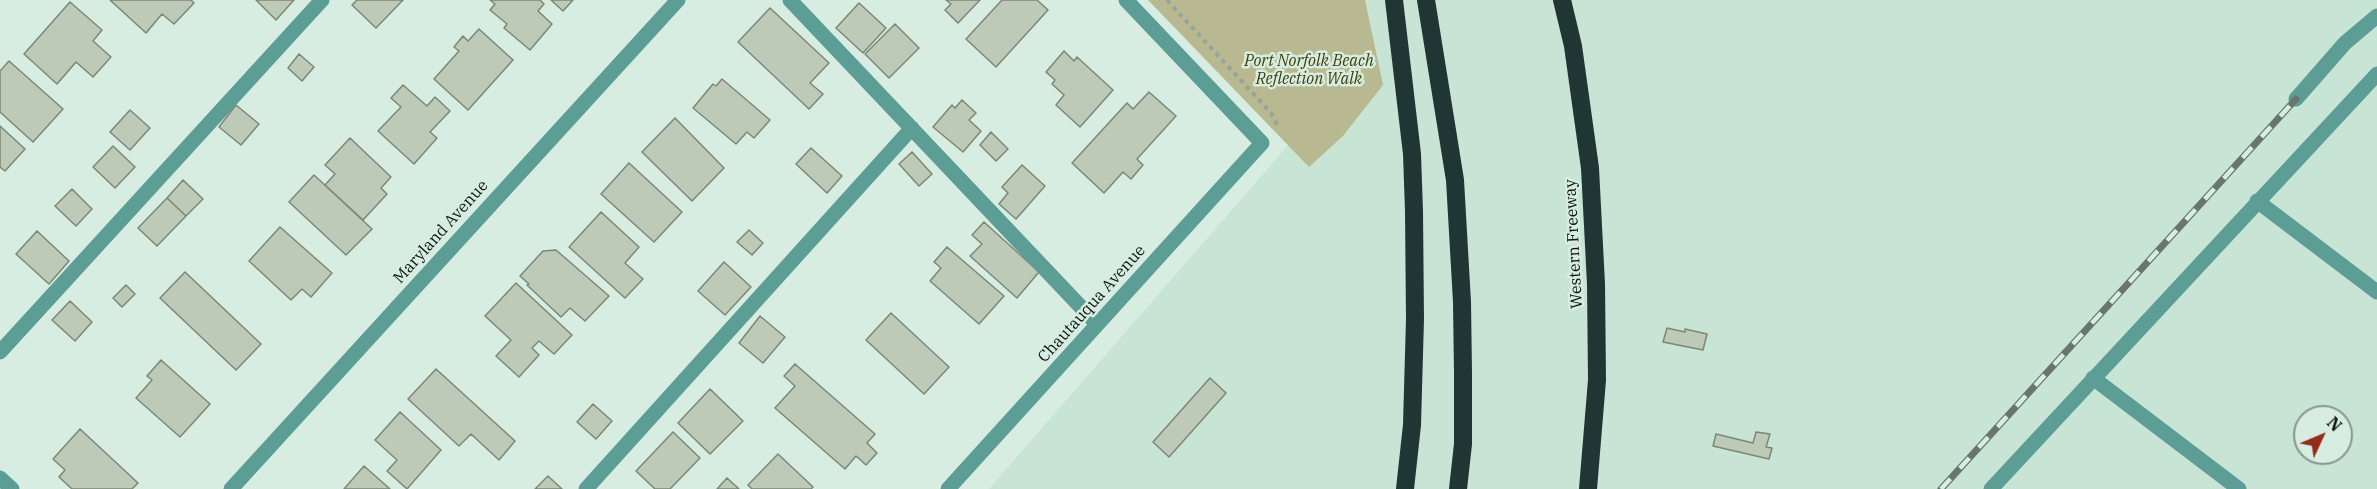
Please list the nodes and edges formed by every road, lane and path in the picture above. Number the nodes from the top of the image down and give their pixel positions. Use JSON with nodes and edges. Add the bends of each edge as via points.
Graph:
{"nodes":[{"id":1,"x":322,"y":0,"type":"edge"},
{"id":2,"x":678,"y":0,"type":"edge"},
{"id":3,"x":790,"y":0,"type":"edge"},
{"id":4,"x":1126,"y":0,"type":"edge"},
{"id":5,"x":1167,"y":0,"type":"edge"},
{"id":6,"x":1394,"y":0,"type":"edge"},
{"id":7,"x":1426,"y":0,"type":"edge"},
{"id":8,"x":1562,"y":0,"type":"edge"},
{"id":9,"x":2377,"y":16,"type":"edge"},
{"id":10,"x":2377,"y":74,"type":"edge"},
{"id":11,"x":2296,"y":99,"type":"dead end"},
{"id":12,"x":912,"y":128,"type":"junction"},
{"id":13,"x":1262,"y":143,"type":"junction"},
{"id":14,"x":2258,"y":201,"type":"junction"},
{"id":15,"x":2377,"y":292,"type":"edge"},
{"id":16,"x":1097,"y":324,"type":"junction"},
{"id":17,"x":0,"y":352,"type":"edge"},
{"id":18,"x":2093,"y":378,"type":"junction"},
{"id":19,"x":0,"y":478,"type":"edge"},
{"id":20,"x":12,"y":489,"type":"edge"},
{"id":21,"x":231,"y":489,"type":"edge"},
{"id":22,"x":586,"y":489,"type":"edge"},
{"id":23,"x":948,"y":489,"type":"edge"},
{"id":24,"x":1405,"y":489,"type":"edge"},
{"id":25,"x":1458,"y":489,"type":"edge"},
{"id":26,"x":1588,"y":489,"type":"edge"},
{"id":27,"x":1991,"y":489,"type":"edge"},
{"id":28,"x":2239,"y":489,"type":"edge"}],
"edges":[{"from":1,"to":17,"type":"street"},
{"from":2,"to":21,"type":"street","name":"Maryland Avenue"},
{"from":3,"to":12,"type":"street"},
{"from":4,"to":13,"type":"street"},
{"from":5,"to":13,"type":"path","via":[[1277,120],[1278,126]]},
{"from":6,"to":24,"type":"highway","via":[[1412,154],[1414,211],[1412,425]]},
{"from":7,"to":25,"type":"highway","via":[[1455,180],[1463,373],[1463,444]]},
{"from":8,"to":26,"type":"highway","name":"Western Freeway","via":[[1573,46],[1590,168],[1597,380]]},
{"from":9,"to":11,"type":"street","via":[[2345,43]]},
{"from":10,"to":14,"type":"street"},
{"from":12,"to":16,"type":"street"},
{"from":12,"to":22,"type":"street"},
{"from":13,"to":16,"type":"street","name":"Chautauqua Avenue"},
{"from":14,"to":15,"type":"street"},
{"from":14,"to":18,"type":"street"},
{"from":16,"to":23,"type":"street","name":"Chautauqua Avenue"},
{"from":18,"to":27,"type":"street"},
{"from":18,"to":28,"type":"street"},
{"from":19,"to":20,"type":"street"}]}
